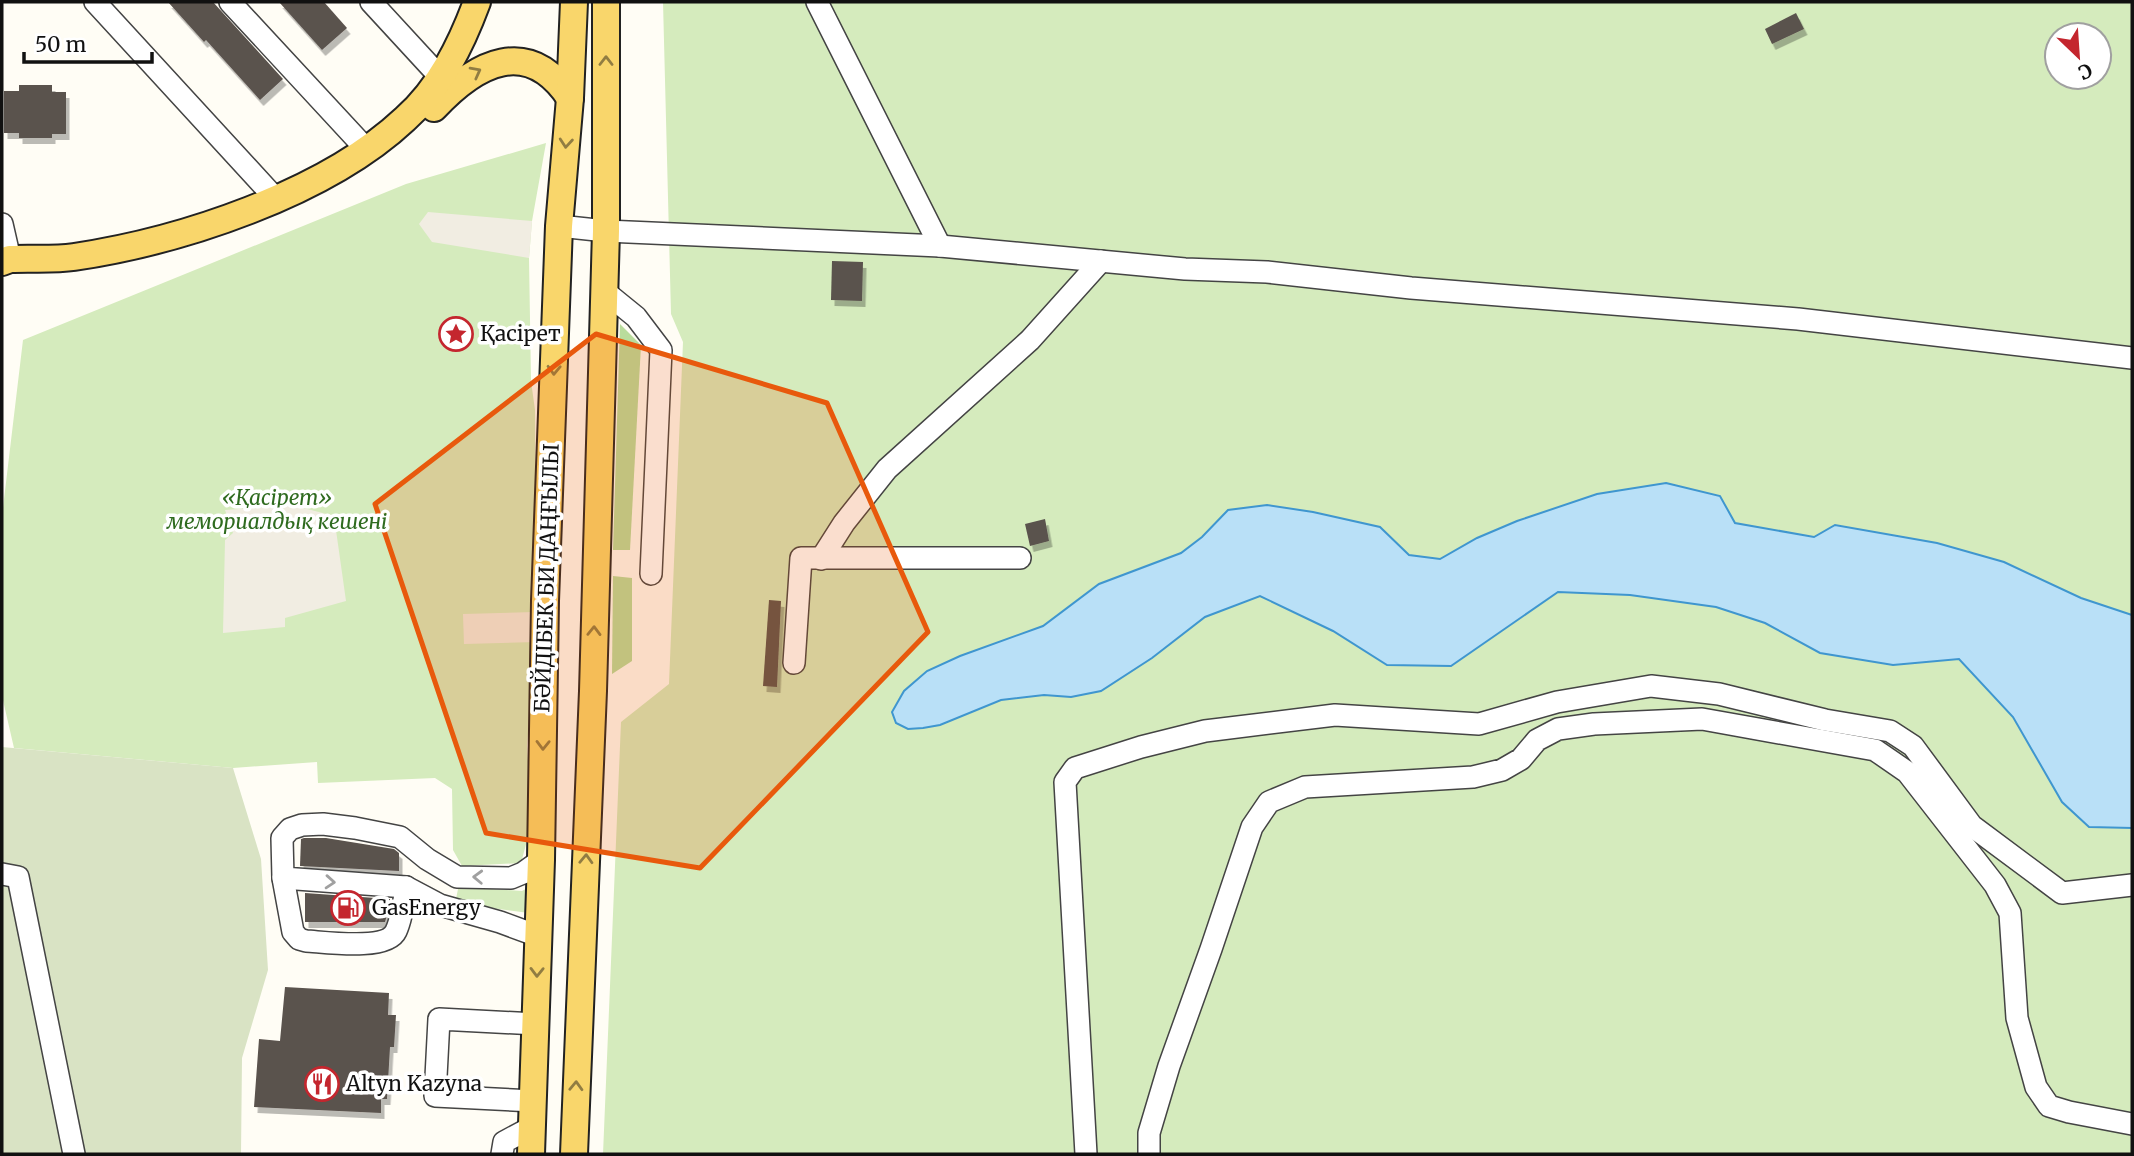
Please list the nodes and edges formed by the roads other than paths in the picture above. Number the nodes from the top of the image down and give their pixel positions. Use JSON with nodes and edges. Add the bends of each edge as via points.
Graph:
{"nodes":[{"id":1,"x":95,"y":2,"type":"edge"},
{"id":2,"x":230,"y":2,"type":"edge"},
{"id":3,"x":372,"y":2,"type":"edge"},
{"id":4,"x":477,"y":2,"type":"edge"},
{"id":5,"x":574,"y":2,"type":"edge"},
{"id":6,"x":606,"y":2,"type":"edge"},
{"id":7,"x":817,"y":2,"type":"edge"},
{"id":8,"x":442,"y":78,"type":"junction"},
{"id":9,"x":570,"y":98,"type":"junction"},
{"id":10,"x":368,"y":150,"type":"junction"},
{"id":11,"x":276,"y":199,"type":"junction"},
{"id":12,"x":2,"y":224,"type":"edge"},
{"id":13,"x":559,"y":226,"type":"junction"},
{"id":14,"x":606,"y":230,"type":"junction"},
{"id":15,"x":940,"y":246,"type":"junction"},
{"id":16,"x":71,"y":257,"type":"junction"},
{"id":17,"x":4,"y":258,"type":"edge"},
{"id":18,"x":1101,"y":261,"type":"junction"},
{"id":19,"x":604,"y":291,"type":"junction"},
{"id":20,"x":2132,"y":358,"type":"edge"},
{"id":21,"x":1020,"y":558,"type":"dead end"},
{"id":22,"x":821,"y":559,"type":"junction"},
{"id":23,"x":651,"y":575,"type":"dead end"},
{"id":24,"x":794,"y":663,"type":"dead end"},
{"id":25,"x":541,"y":860,"type":"junction"},
{"id":26,"x":2,"y":874,"type":"edge"},
{"id":27,"x":283,"y":878,"type":"junction"},
{"id":28,"x":2132,"y":885,"type":"edge"},
{"id":29,"x":407,"y":887,"type":"junction"},
{"id":30,"x":538,"y":936,"type":"junction"},
{"id":31,"x":536,"y":1024,"type":"junction"},
{"id":32,"x":532,"y":1114,"type":"junction"},
{"id":33,"x":2132,"y":1124,"type":"edge"},
{"id":34,"x":74,"y":1154,"type":"edge"},
{"id":35,"x":502,"y":1154,"type":"edge"},
{"id":36,"x":531,"y":1154,"type":"edge"},
{"id":37,"x":573,"y":1154,"type":"edge"},
{"id":38,"x":1086,"y":1154,"type":"edge"},
{"id":39,"x":1149,"y":1154,"type":"edge"}],
"edges":[{"from":1,"to":11,"type":"street"},
{"from":2,"to":10,"type":"street"},
{"from":3,"to":8,"type":"street"},
{"from":4,"to":8,"type":"main road"},
{"from":5,"to":9,"type":"main road","name":"БӘЙДІБЕК БИ ДАҢҒЫЛЫ"},
{"from":14,"to":6,"type":"main road","one_way":true},
{"from":7,"to":15,"type":"street"},
{"from":8,"to":10,"type":"main road","via":[[407,118]]},
{"from":9,"to":13,"type":"main road","name":"БӘЙДІБЕК БИ ДАҢҒЫЛЫ","one_way":true},
{"from":16,"to":9,"type":"main road","one_way":true,"via":[[100,264],[136,260],[281,209],[374,159],[469,75],[495,63],[519,61],[544,69]]},
{"from":10,"to":11,"type":"main road"},
{"from":11,"to":16,"type":"main road","via":[[204,226]]},
{"from":12,"to":17,"type":"street"},
{"from":13,"to":14,"type":"street"},
{"from":13,"to":25,"type":"main road","name":"БӘЙДІБЕК БИ ДАҢҒЫЛЫ","one_way":true},
{"from":14,"to":15,"type":"street"},
{"from":14,"to":19,"type":"main road"},
{"from":15,"to":18,"type":"street"},
{"from":16,"to":17,"type":"main road"},
{"from":18,"to":20,"type":"street","via":[[1798,319]]},
{"from":18,"to":22,"type":"street","via":[[1030,340],[887,469]]},
{"from":19,"to":23,"type":"street","via":[[636,317],[661,350]]},
{"from":37,"to":19,"type":"main road","one_way":true},
{"from":21,"to":22,"type":"street"},
{"from":22,"to":24,"type":"street","via":[[802,558]]},
{"from":25,"to":27,"type":"street","one_way":true,"via":[[511,878],[457,877],[400,837],[323,824],[302,825],[282,838]]},
{"from":25,"to":30,"type":"main road","name":"БӘЙДІБЕК БИ ДАҢҒЫЛЫ"},
{"from":26,"to":34,"type":"street","via":[[18,877]]},
{"from":27,"to":29,"type":"street","one_way":true},
{"from":27,"to":29,"type":"street","via":[[293,932],[306,941],[380,943],[388,939],[396,934]]},
{"from":28,"to":38,"type":"street","via":[[2062,893],[1972,827],[1913,746],[1889,731],[1718,694],[1651,686],[1557,702],[1479,724],[1335,715],[1205,731],[1154,744],[1075,768],[1065,782]]},
{"from":29,"to":30,"type":"street","via":[[440,905]]},
{"from":30,"to":31,"type":"main road","name":"БӘЙДІБЕК БИ ДАҢҒЫЛЫ","one_way":true},
{"from":31,"to":32,"type":"main road","name":"БӘЙДІБЕК БИ ДАҢҒЫЛЫ"},
{"from":31,"to":32,"type":"street","via":[[439,1019],[435,1096]]},
{"from":32,"to":35,"type":"street","via":[[504,1142]]},
{"from":32,"to":36,"type":"main road","name":"БӘЙДІБЕК БИ ДАҢҒЫЛЫ"},
{"from":33,"to":39,"type":"street","via":[[2049,1106],[2036,1087],[2017,1018],[2010,913],[1996,885],[1907,772],[1875,750],[1702,719],[1558,729],[1537,740],[1521,759],[1502,770],[1473,777],[1305,787],[1269,802],[1252,827],[1169,1066],[1149,1133]]}]}
